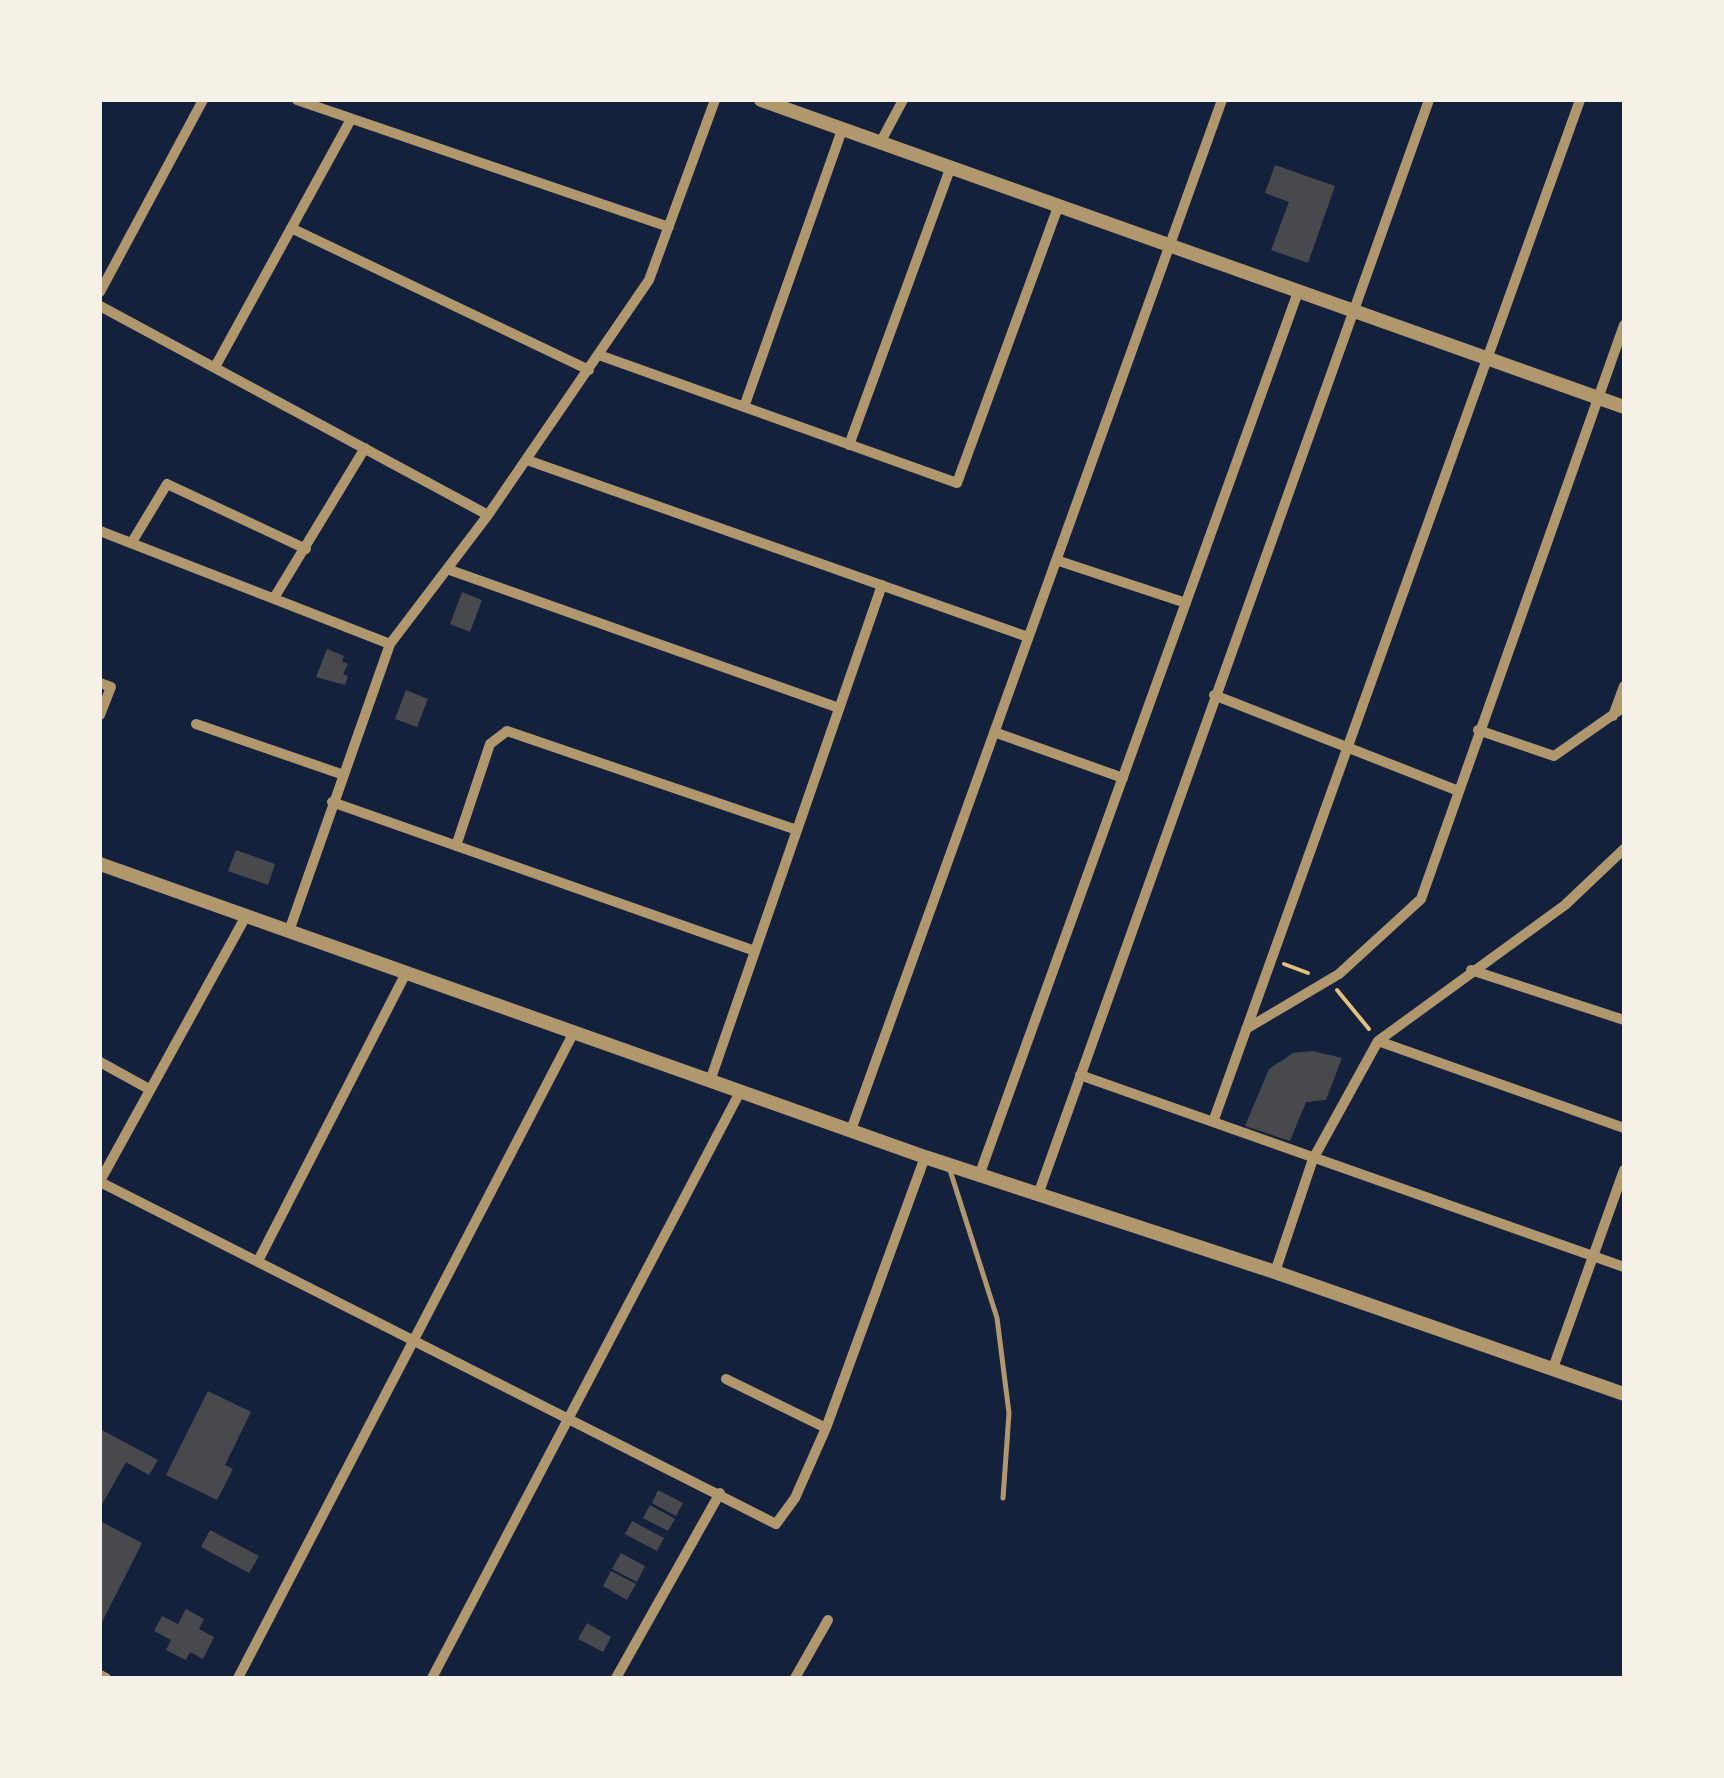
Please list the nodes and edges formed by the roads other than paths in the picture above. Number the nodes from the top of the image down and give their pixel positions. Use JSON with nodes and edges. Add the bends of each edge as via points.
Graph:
{"nodes":[{"id":1,"x":298,"y":100,"type":"edge"},
{"id":2,"x":715,"y":100,"type":"edge"},
{"id":3,"x":761,"y":100,"type":"edge"},
{"id":4,"x":903,"y":100,"type":"edge"},
{"id":5,"x":1222,"y":100,"type":"edge"},
{"id":6,"x":1430,"y":100,"type":"edge"},
{"id":7,"x":1580,"y":100,"type":"edge"},
{"id":8,"x":201,"y":101,"type":"edge"},
{"id":9,"x":350,"y":121,"type":"junction"},
{"id":10,"x":842,"y":130,"type":"junction"},
{"id":11,"x":880,"y":143,"type":"junction"},
{"id":12,"x":950,"y":168,"type":"junction"},
{"id":13,"x":1058,"y":207,"type":"junction"},
{"id":14,"x":669,"y":227,"type":"junction"},
{"id":15,"x":291,"y":228,"type":"junction"},
{"id":16,"x":1168,"y":246,"type":"junction"},
{"id":17,"x":100,"y":292,"type":"edge"},
{"id":18,"x":1298,"y":292,"type":"junction"},
{"id":19,"x":100,"y":306,"type":"edge"},
{"id":20,"x":1354,"y":312,"type":"junction"},
{"id":21,"x":1624,"y":325,"type":"edge"},
{"id":22,"x":599,"y":355,"type":"junction"},
{"id":23,"x":1487,"y":359,"type":"junction"},
{"id":24,"x":215,"y":368,"type":"junction"},
{"id":25,"x":589,"y":370,"type":"junction"},
{"id":26,"x":1598,"y":398,"type":"junction"},
{"id":27,"x":744,"y":407,"type":"junction"},
{"id":28,"x":1624,"y":407,"type":"edge"},
{"id":29,"x":849,"y":445,"type":"junction"},
{"id":30,"x":365,"y":448,"type":"junction"},
{"id":31,"x":527,"y":460,"type":"junction"},
{"id":32,"x":488,"y":515,"type":"junction"},
{"id":33,"x":100,"y":531,"type":"edge"},
{"id":34,"x":132,"y":542,"type":"junction"},
{"id":35,"x":306,"y":549,"type":"junction"},
{"id":36,"x":1056,"y":560,"type":"junction"},
{"id":37,"x":446,"y":568,"type":"junction"},
{"id":38,"x":882,"y":586,"type":"junction"},
{"id":39,"x":274,"y":598,"type":"junction"},
{"id":40,"x":1186,"y":602,"type":"junction"},
{"id":41,"x":1028,"y":637,"type":"junction"},
{"id":42,"x":390,"y":644,"type":"junction"},
{"id":43,"x":100,"y":683,"type":"edge"},
{"id":44,"x":1624,"y":686,"type":"edge"},
{"id":45,"x":1214,"y":695,"type":"junction"},
{"id":46,"x":839,"y":708,"type":"junction"},
{"id":47,"x":1624,"y":708,"type":"edge"},
{"id":48,"x":100,"y":715,"type":"edge"},
{"id":49,"x":1612,"y":717,"type":"junction"},
{"id":50,"x":196,"y":724,"type":"dead end"},
{"id":51,"x":1478,"y":730,"type":"junction"},
{"id":52,"x":994,"y":732,"type":"junction"},
{"id":53,"x":1346,"y":748,"type":"junction"},
{"id":54,"x":341,"y":774,"type":"junction"},
{"id":55,"x":1123,"y":778,"type":"junction"},
{"id":56,"x":1456,"y":790,"type":"junction"},
{"id":57,"x":332,"y":802,"type":"junction"},
{"id":58,"x":797,"y":830,"type":"junction"},
{"id":59,"x":456,"y":846,"type":"junction"},
{"id":60,"x":1624,"y":849,"type":"edge"},
{"id":61,"x":100,"y":864,"type":"edge"},
{"id":62,"x":246,"y":916,"type":"junction"},
{"id":63,"x":289,"y":931,"type":"junction"},
{"id":64,"x":755,"y":951,"type":"junction"},
{"id":65,"x":1471,"y":970,"type":"junction"},
{"id":66,"x":406,"y":973,"type":"junction"},
{"id":67,"x":1624,"y":1020,"type":"edge"},
{"id":68,"x":1245,"y":1030,"type":"junction"},
{"id":69,"x":574,"y":1032,"type":"junction"},
{"id":70,"x":1378,"y":1041,"type":"junction"},
{"id":71,"x":100,"y":1062,"type":"edge"},
{"id":72,"x":1080,"y":1075,"type":"junction"},
{"id":73,"x":710,"y":1081,"type":"junction"},
{"id":74,"x":149,"y":1089,"type":"junction"},
{"id":75,"x":740,"y":1092,"type":"junction"},
{"id":76,"x":1213,"y":1122,"type":"junction"},
{"id":77,"x":1624,"y":1128,"type":"edge"},
{"id":78,"x":851,"y":1130,"type":"junction"},
{"id":79,"x":924,"y":1156,"type":"junction"},
{"id":80,"x":1313,"y":1159,"type":"junction"},
{"id":81,"x":948,"y":1164,"type":"junction"},
{"id":82,"x":1624,"y":1170,"type":"edge"},
{"id":83,"x":980,"y":1174,"type":"junction"},
{"id":84,"x":100,"y":1181,"type":"edge"},
{"id":85,"x":1040,"y":1192,"type":"junction"},
{"id":86,"x":1594,"y":1256,"type":"junction"},
{"id":87,"x":258,"y":1261,"type":"junction"},
{"id":88,"x":1624,"y":1267,"type":"edge"},
{"id":89,"x":1275,"y":1272,"type":"junction"},
{"id":90,"x":417,"y":1341,"type":"junction"},
{"id":91,"x":1553,"y":1368,"type":"junction"},
{"id":92,"x":726,"y":1379,"type":"dead end"},
{"id":93,"x":1624,"y":1394,"type":"edge"},
{"id":94,"x":567,"y":1416,"type":"junction"},
{"id":95,"x":826,"y":1428,"type":"junction"},
{"id":96,"x":720,"y":1494,"type":"junction"},
{"id":97,"x":1003,"y":1498,"type":"dead end"},
{"id":98,"x":828,"y":1620,"type":"dead end"},
{"id":99,"x":238,"y":1678,"type":"edge"},
{"id":100,"x":432,"y":1678,"type":"edge"},
{"id":101,"x":616,"y":1678,"type":"edge"},
{"id":102,"x":794,"y":1678,"type":"edge"}],
"edges":[{"from":1,"to":9,"type":"street"},
{"from":2,"to":14,"type":"street"},
{"from":3,"to":10,"type":"street"},
{"from":4,"to":11,"type":"street"},
{"from":5,"to":16,"type":"street"},
{"from":6,"to":20,"type":"street"},
{"from":7,"to":23,"type":"street"},
{"from":8,"to":17,"type":"street"},
{"from":9,"to":14,"type":"street"},
{"from":9,"to":15,"type":"street"},
{"from":10,"to":11,"type":"street"},
{"from":10,"to":27,"type":"street"},
{"from":11,"to":12,"type":"street"},
{"from":12,"to":13,"type":"street"},
{"from":12,"to":29,"type":"street"},
{"from":13,"to":16,"type":"street"},
{"from":13,"to":29,"type":"street","via":[[957,484]]},
{"from":14,"to":22,"type":"street","via":[[649,280]]},
{"from":15,"to":24,"type":"street"},
{"from":15,"to":25,"type":"street"},
{"from":16,"to":18,"type":"street"},
{"from":16,"to":36,"type":"street"},
{"from":18,"to":20,"type":"street"},
{"from":18,"to":40,"type":"street"},
{"from":19,"to":24,"type":"street"},
{"from":20,"to":23,"type":"street"},
{"from":20,"to":45,"type":"street"},
{"from":21,"to":26,"type":"street"},
{"from":22,"to":25,"type":"street"},
{"from":22,"to":27,"type":"street"},
{"from":23,"to":26,"type":"street"},
{"from":23,"to":53,"type":"street"},
{"from":24,"to":30,"type":"street"},
{"from":25,"to":31,"type":"street"},
{"from":26,"to":28,"type":"street"},
{"from":26,"to":51,"type":"street"},
{"from":27,"to":29,"type":"street"},
{"from":30,"to":32,"type":"street"},
{"from":30,"to":35,"type":"street"},
{"from":31,"to":32,"type":"street"},
{"from":31,"to":38,"type":"street"},
{"from":32,"to":37,"type":"street"},
{"from":33,"to":34,"type":"street"},
{"from":34,"to":35,"type":"street","via":[[167,484]]},
{"from":34,"to":39,"type":"street"},
{"from":35,"to":39,"type":"street"},
{"from":36,"to":40,"type":"street"},
{"from":36,"to":41,"type":"street"},
{"from":37,"to":42,"type":"street"},
{"from":37,"to":46,"type":"street"},
{"from":38,"to":41,"type":"street"},
{"from":38,"to":46,"type":"street"},
{"from":39,"to":42,"type":"street"},
{"from":40,"to":55,"type":"street"},
{"from":41,"to":52,"type":"street"},
{"from":42,"to":54,"type":"street"},
{"from":43,"to":48,"type":"street","via":[[111,687]]},
{"from":44,"to":49,"type":"street"},
{"from":45,"to":53,"type":"street"},
{"from":45,"to":72,"type":"street"},
{"from":46,"to":58,"type":"street"},
{"from":47,"to":49,"type":"street"},
{"from":49,"to":51,"type":"street","via":[[1554,756]]},
{"from":50,"to":54,"type":"street"},
{"from":51,"to":56,"type":"street"},
{"from":52,"to":55,"type":"street"},
{"from":52,"to":78,"type":"street"},
{"from":53,"to":56,"type":"street"},
{"from":53,"to":68,"type":"street"},
{"from":54,"to":57,"type":"street"},
{"from":55,"to":83,"type":"street"},
{"from":56,"to":68,"type":"street","via":[[1421,899],[1339,974]]},
{"from":57,"to":59,"type":"street"},
{"from":57,"to":63,"type":"street"},
{"from":58,"to":59,"type":"street","via":[[507,731],[490,744]]},
{"from":58,"to":64,"type":"street"},
{"from":59,"to":64,"type":"street"},
{"from":60,"to":65,"type":"street","via":[[1564,905]]},
{"from":61,"to":62,"type":"street"},
{"from":62,"to":63,"type":"street"},
{"from":62,"to":74,"type":"street"},
{"from":63,"to":66,"type":"street"},
{"from":64,"to":73,"type":"street"},
{"from":65,"to":67,"type":"street"},
{"from":65,"to":70,"type":"street"},
{"from":66,"to":69,"type":"street"},
{"from":66,"to":87,"type":"street"},
{"from":68,"to":76,"type":"street"},
{"from":69,"to":73,"type":"street"},
{"from":69,"to":90,"type":"street"},
{"from":70,"to":77,"type":"street"},
{"from":70,"to":80,"type":"street"},
{"from":71,"to":74,"type":"street"},
{"from":72,"to":76,"type":"street"},
{"from":72,"to":85,"type":"street"},
{"from":73,"to":75,"type":"street"},
{"from":74,"to":84,"type":"street"},
{"from":75,"to":78,"type":"street"},
{"from":75,"to":94,"type":"street"},
{"from":76,"to":80,"type":"street"},
{"from":78,"to":79,"type":"street"},
{"from":79,"to":81,"type":"street"},
{"from":79,"to":95,"type":"street"},
{"from":80,"to":86,"type":"street"},
{"from":80,"to":89,"type":"street"},
{"from":81,"to":83,"type":"street"},
{"from":81,"to":97,"type":"lane","via":[[997,1318],[1009,1413]]},
{"from":82,"to":86,"type":"street"},
{"from":83,"to":85,"type":"street"},
{"from":84,"to":87,"type":"street"},
{"from":85,"to":89,"type":"street"},
{"from":86,"to":88,"type":"street"},
{"from":86,"to":91,"type":"street"},
{"from":87,"to":90,"type":"street"},
{"from":89,"to":91,"type":"street"},
{"from":90,"to":94,"type":"street"},
{"from":90,"to":99,"type":"street"},
{"from":91,"to":93,"type":"street"},
{"from":92,"to":95,"type":"street"},
{"from":94,"to":96,"type":"street"},
{"from":94,"to":100,"type":"street"},
{"from":95,"to":96,"type":"street","via":[[796,1498],[776,1524]]},
{"from":96,"to":101,"type":"street"},
{"from":98,"to":102,"type":"street"}]}
